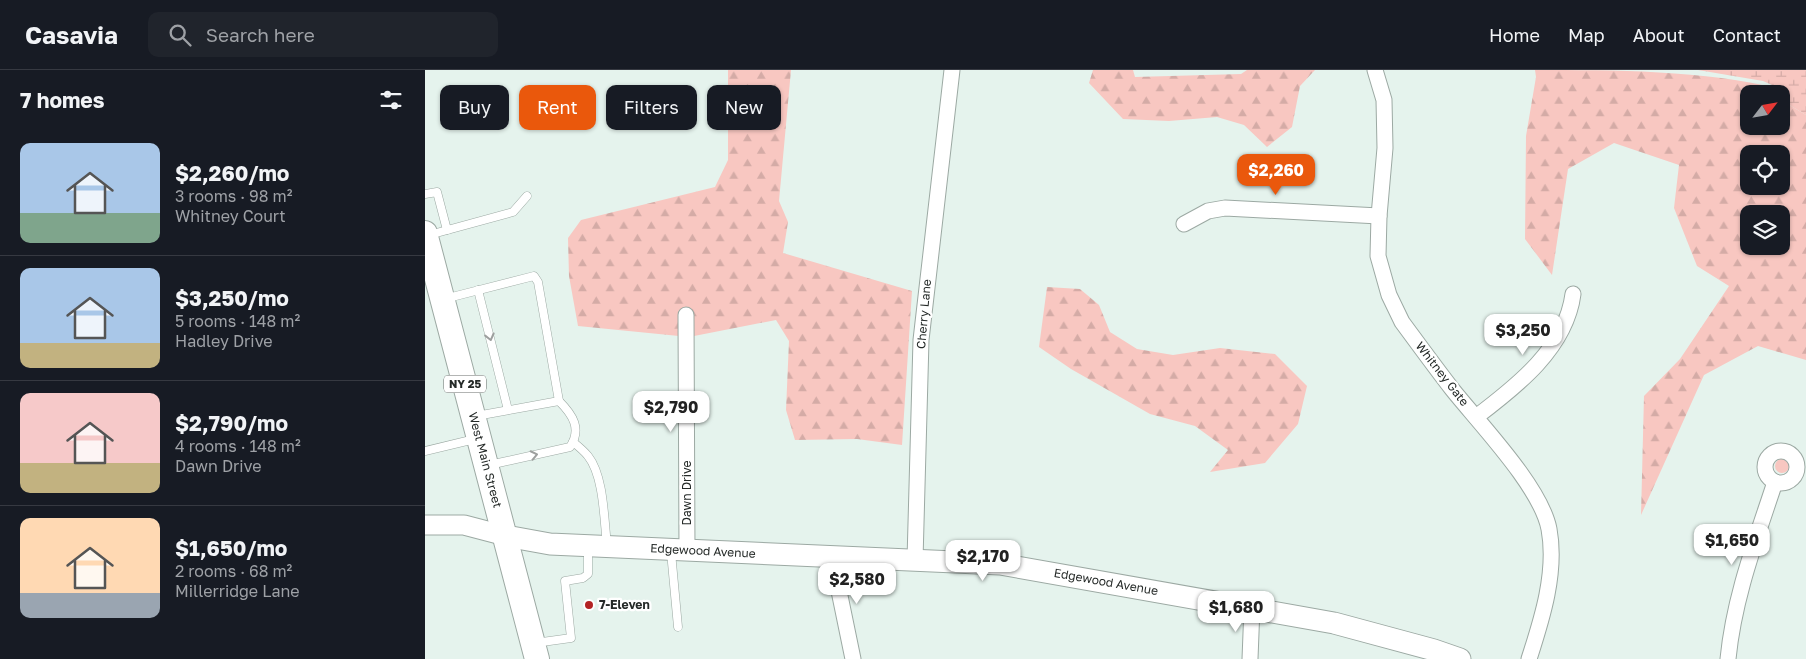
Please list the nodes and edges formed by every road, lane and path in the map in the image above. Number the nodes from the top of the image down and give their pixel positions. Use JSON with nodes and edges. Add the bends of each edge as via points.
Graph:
{"nodes":[{"id":1,"x":952,"y":70,"type":"edge"},
{"id":2,"x":1375,"y":70,"type":"edge"},
{"id":3,"x":425,"y":194,"type":"edge"},
{"id":4,"x":527,"y":196,"type":"dead end"},
{"id":5,"x":1379,"y":216,"type":"junction"},
{"id":6,"x":1184,"y":224,"type":"dead end"},
{"id":7,"x":433,"y":233,"type":"edge"},
{"id":8,"x":478,"y":290,"type":"junction"},
{"id":9,"x":1573,"y":294,"type":"dead end"},
{"id":10,"x":443,"y":299,"type":"junction"},
{"id":11,"x":686,"y":314,"type":"dead end"},
{"id":12,"x":559,"y":401,"type":"junction"},
{"id":13,"x":508,"y":410,"type":"junction"},
{"id":14,"x":1476,"y":417,"type":"junction"},
{"id":15,"x":477,"y":427,"type":"junction"},
{"id":16,"x":573,"y":442,"type":"junction"},
{"id":17,"x":425,"y":451,"type":"edge"},
{"id":18,"x":487,"y":465,"type":"junction"},
{"id":19,"x":1775,"y":482,"type":"dead end"},
{"id":20,"x":425,"y":525,"type":"edge"},
{"id":21,"x":505,"y":536,"type":"junction"},
{"id":22,"x":598,"y":547,"type":"junction"},
{"id":23,"x":679,"y":550,"type":"junction"},
{"id":24,"x":832,"y":557,"type":"junction"},
{"id":25,"x":915,"y":560,"type":"junction"},
{"id":26,"x":1253,"y":608,"type":"junction"},
{"id":27,"x":678,"y":627,"type":"dead end"},
{"id":28,"x":535,"y":651,"type":"edge"},
{"id":29,"x":1433,"y":654,"type":"edge"},
{"id":30,"x":853,"y":659,"type":"edge"},
{"id":31,"x":1250,"y":659,"type":"edge"},
{"id":32,"x":1460,"y":659,"type":"edge"},
{"id":33,"x":1529,"y":659,"type":"edge"},
{"id":34,"x":1728,"y":659,"type":"edge"}],
"edges":[{"from":1,"to":25,"type":"street","name":"Cherry Lane","via":[[921,340]]},
{"from":2,"to":5,"type":"street","name":"Whitney Gate","via":[[1384,100],[1385,148]]},
{"from":3,"to":7,"type":"lane","via":[[437,192]]},
{"from":4,"to":7,"type":"lane","via":[[513,212]]},
{"from":5,"to":6,"type":"street","via":[[1225,208],[1208,210]]},
{"from":5,"to":14,"type":"street","name":"Whitney Gate","via":[[1379,256],[1389,295],[1402,322]]},
{"from":7,"to":10,"type":"main road","name":"West Main Street","number":"NY 25"},
{"from":8,"to":10,"type":"lane"},
{"from":8,"to":12,"type":"lane","via":[[534,276],[538,282]]},
{"from":8,"to":13,"type":"lane","one_way":true},
{"from":9,"to":14,"type":"street","via":[[1566,325],[1537,364],[1511,390]]},
{"from":10,"to":15,"type":"main road","name":"West Main Street","number":"NY 25"},
{"from":11,"to":23,"type":"street","name":"Dawn Drive"},
{"from":12,"to":13,"type":"lane"},
{"from":12,"to":16,"type":"lane","via":[[575,421],[577,430]]},
{"from":13,"to":15,"type":"lane"},
{"from":14,"to":33,"type":"street","name":"Whitney Gate","via":[[1518,470],[1537,500],[1549,528],[1551,565],[1539,629]]},
{"from":15,"to":17,"type":"lane"},
{"from":15,"to":18,"type":"main road","name":"West Main Street","number":"NY 25"},
{"from":18,"to":16,"type":"lane","one_way":true,"via":[[570,447]]},
{"from":16,"to":22,"type":"lane","via":[[588,456],[601,492]]},
{"from":18,"to":21,"type":"main road","name":"West Main Street","number":"NY 25"},
{"from":19,"to":34,"type":"street","via":[[1739,591]]},
{"from":20,"to":21,"type":"street","via":[[464,525]]},
{"from":21,"to":22,"type":"main road","name":"Edgewood Avenue","via":[[550,544]]},
{"from":21,"to":28,"type":"main road","name":"West Main Street","number":"NY 25"},
{"from":22,"to":23,"type":"main road","name":"Edgewood Avenue"},
{"from":22,"to":28,"type":"lane","via":[[588,574],[565,581],[571,638]]},
{"from":23,"to":24,"type":"main road","name":"Edgewood Avenue"},
{"from":23,"to":27,"type":"lane"},
{"from":24,"to":25,"type":"main road","name":"Edgewood Avenue"},
{"from":24,"to":30,"type":"street"},
{"from":25,"to":26,"type":"main road","name":"Edgewood Avenue","via":[[1000,564]]},
{"from":26,"to":29,"type":"main road","name":"Edgewood Avenue","via":[[1335,623]]},
{"from":26,"to":31,"type":"street"},
{"from":29,"to":32,"type":"main road","name":"Edgewood Avenue"}]}
